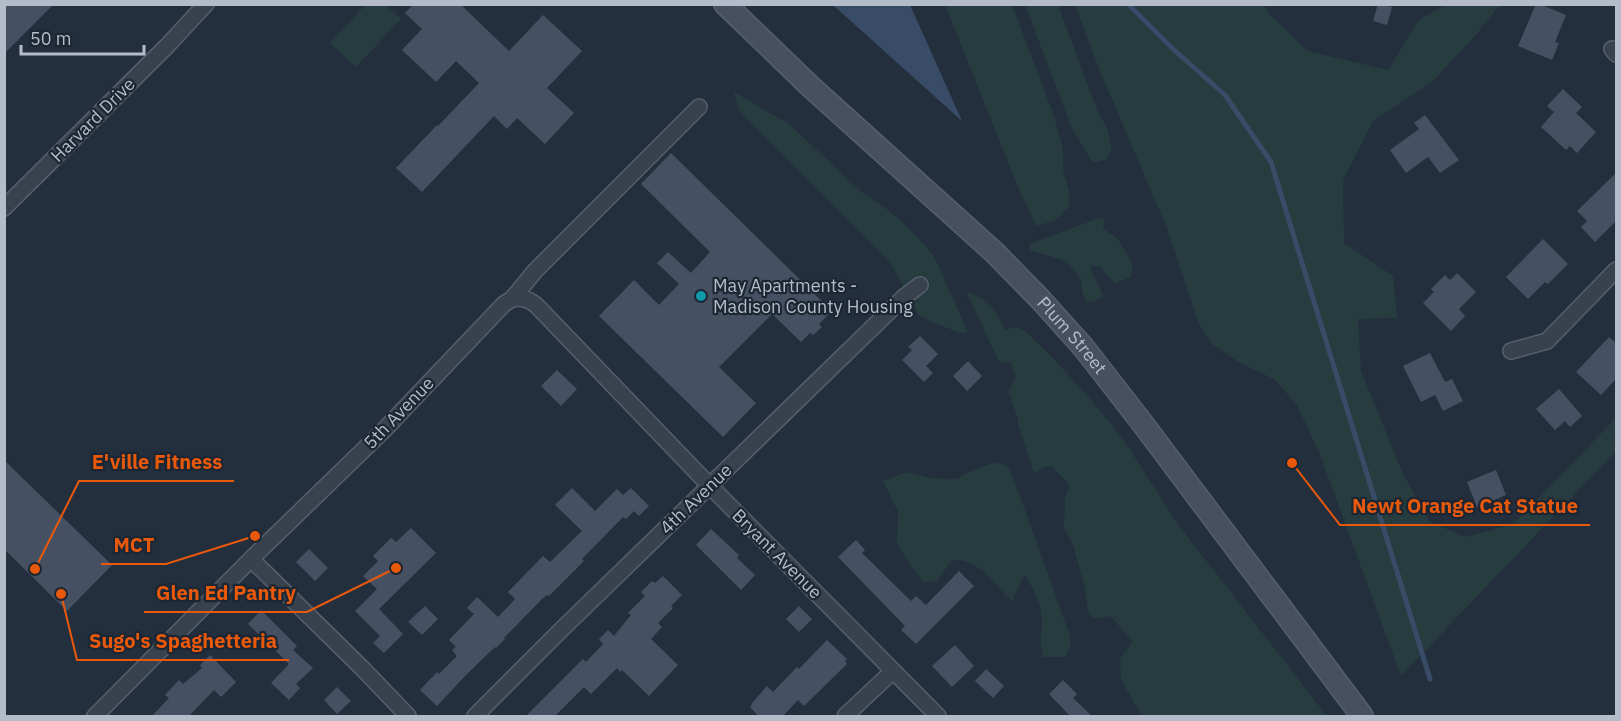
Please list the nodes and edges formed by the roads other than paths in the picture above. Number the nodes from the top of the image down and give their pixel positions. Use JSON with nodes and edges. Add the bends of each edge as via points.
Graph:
{"nodes":[{"id":1,"x":206,"y":4,"type":"edge"},
{"id":2,"x":725,"y":4,"type":"edge"},
{"id":3,"x":699,"y":107,"type":"dead end"},
{"id":4,"x":4,"y":208,"type":"edge"},
{"id":5,"x":1617,"y":270,"type":"edge"},
{"id":6,"x":920,"y":285,"type":"dead end"},
{"id":7,"x":512,"y":299,"type":"junction"},
{"id":8,"x":1511,"y":351,"type":"dead end"},
{"id":9,"x":710,"y":486,"type":"junction"},
{"id":10,"x":251,"y":559,"type":"junction"},
{"id":11,"x":893,"y":671,"type":"junction"},
{"id":12,"x":95,"y":717,"type":"edge"},
{"id":13,"x":408,"y":717,"type":"edge"},
{"id":14,"x":475,"y":717,"type":"edge"},
{"id":15,"x":845,"y":717,"type":"edge"},
{"id":16,"x":938,"y":717,"type":"edge"},
{"id":17,"x":1362,"y":717,"type":"edge"}],
"edges":[{"from":1,"to":4,"type":"street","name":"Harvard Drive"},
{"from":2,"to":17,"type":"main road","name":"Plum Street","via":[[995,253],[1084,348]]},
{"from":3,"to":7,"type":"street","name":"5th Avenue","via":[[535,271]]},
{"from":5,"to":8,"type":"street","via":[[1547,342]]},
{"from":6,"to":9,"type":"street","name":"4th Avenue"},
{"from":7,"to":9,"type":"street","name":"Bryant Avenue","via":[[529,300],[536,305]]},
{"from":7,"to":10,"type":"street","name":"5th Avenue"},
{"from":9,"to":11,"type":"street","name":"Bryant Avenue"},
{"from":9,"to":14,"type":"street","name":"4th Avenue"},
{"from":10,"to":12,"type":"street","name":"5th Avenue"},
{"from":10,"to":13,"type":"street"},
{"from":11,"to":15,"type":"street"},
{"from":11,"to":16,"type":"street","name":"Bryant Avenue"}]}
